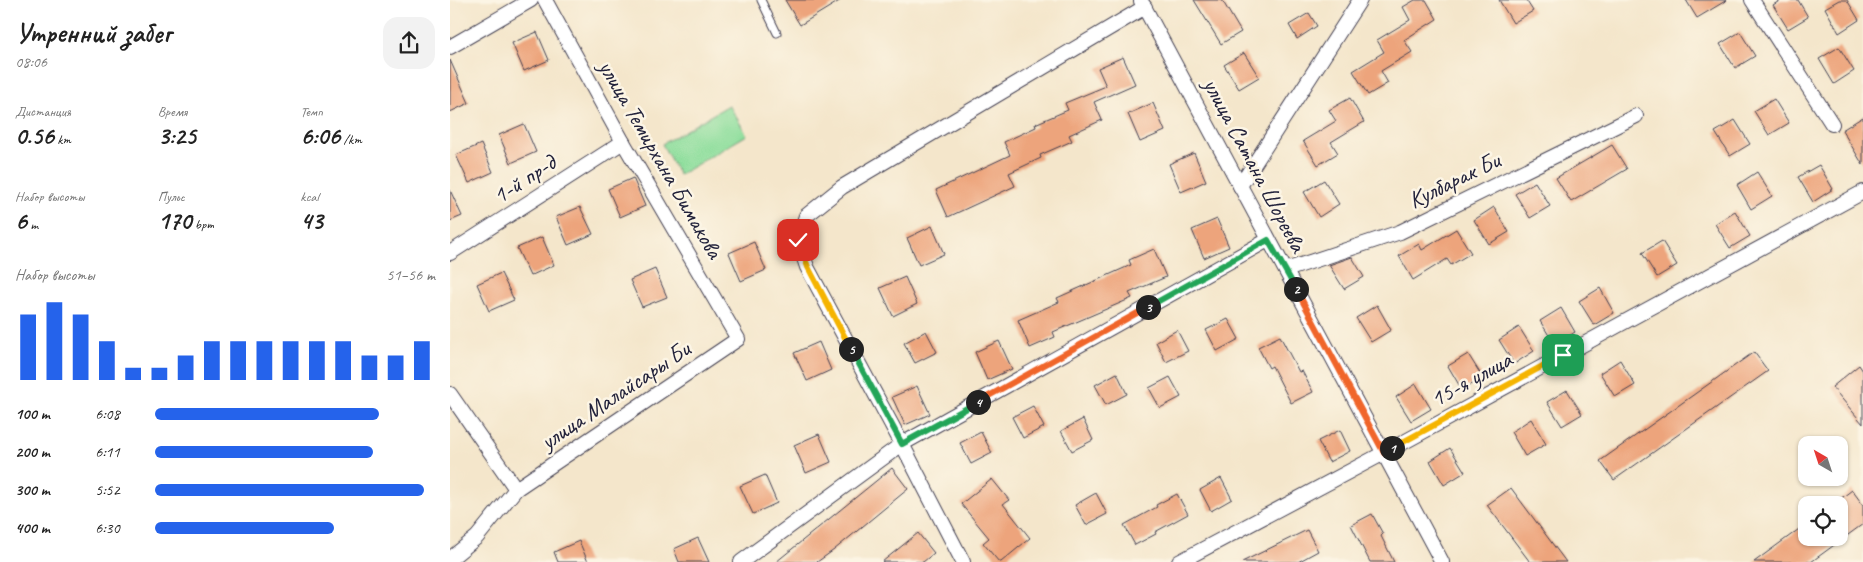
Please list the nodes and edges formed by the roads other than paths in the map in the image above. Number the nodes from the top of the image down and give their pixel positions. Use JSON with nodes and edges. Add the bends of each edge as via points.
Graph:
{"nodes":[{"id":1,"x":531,"y":0,"type":"edge"},
{"id":2,"x":545,"y":0,"type":"edge"},
{"id":3,"x":761,"y":0,"type":"edge"},
{"id":4,"x":1360,"y":0,"type":"edge"},
{"id":5,"x":1752,"y":0,"type":"edge"},
{"id":6,"x":1143,"y":3,"type":"edge"},
{"id":7,"x":1349,"y":6,"type":"edge"},
{"id":8,"x":777,"y":33,"type":"dead end"},
{"id":9,"x":450,"y":47,"type":"edge"},
{"id":10,"x":1636,"y":116,"type":"dead end"},
{"id":11,"x":1832,"y":124,"type":"dead end"},
{"id":12,"x":623,"y":142,"type":"junction"},
{"id":13,"x":1240,"y":186,"type":"junction"},
{"id":14,"x":1863,"y":192,"type":"edge"},
{"id":15,"x":1268,"y":240,"type":"junction"},
{"id":16,"x":450,"y":253,"type":"edge"},
{"id":17,"x":1286,"y":270,"type":"junction"},
{"id":18,"x":738,"y":339,"type":"joint"},
{"id":19,"x":450,"y":394,"type":"edge"},
{"id":20,"x":902,"y":444,"type":"junction"},
{"id":21,"x":1384,"y":453,"type":"junction"},
{"id":22,"x":516,"y":489,"type":"junction"},
{"id":23,"x":450,"y":559,"type":"edge"},
{"id":24,"x":741,"y":562,"type":"edge"},
{"id":25,"x":963,"y":562,"type":"edge"},
{"id":26,"x":1179,"y":562,"type":"edge"},
{"id":27,"x":1442,"y":562,"type":"edge"}],
"edges":[{"from":1,"to":9,"type":"street"},
{"from":2,"to":12,"type":"street","name":"улица Темирхана Бимакова"},
{"from":3,"to":8,"type":"lane"},
{"from":4,"to":7,"type":"street"},
{"from":5,"to":11,"type":"street"},
{"from":6,"to":13,"type":"street","name":"улица Сатана Шореева"},
{"from":6,"to":20,"type":"street","via":[[842,187],[806,216],[798,240],[808,267]]},
{"from":7,"to":13,"type":"street"},
{"from":10,"to":17,"type":"street","name":"Кулбарак Би","via":[[1400,232]]},
{"from":12,"to":16,"type":"street","name":"1-й пр-д"},
{"from":12,"to":18,"type":"street","name":"улица Темирхана Бимакова"},
{"from":13,"to":15,"type":"street","name":"улица Сатана Шореева"},
{"from":14,"to":21,"type":"street","name":"15-я улица"},
{"from":15,"to":17,"type":"street","name":"улица Сатана Шореева"},
{"from":15,"to":20,"type":"street"},
{"from":17,"to":21,"type":"street","name":"улица Сатана Шореева"},
{"from":18,"to":22,"type":"street","name":"улица Малайcары Би"},
{"from":19,"to":22,"type":"street"},
{"from":20,"to":24,"type":"street"},
{"from":20,"to":25,"type":"street"},
{"from":21,"to":26,"type":"street","name":"15-я улица"},
{"from":21,"to":27,"type":"street","name":"улица Сатана Шореева"},
{"from":22,"to":23,"type":"street","name":"улица Малайcары Би","via":[[477,537]]}]}
